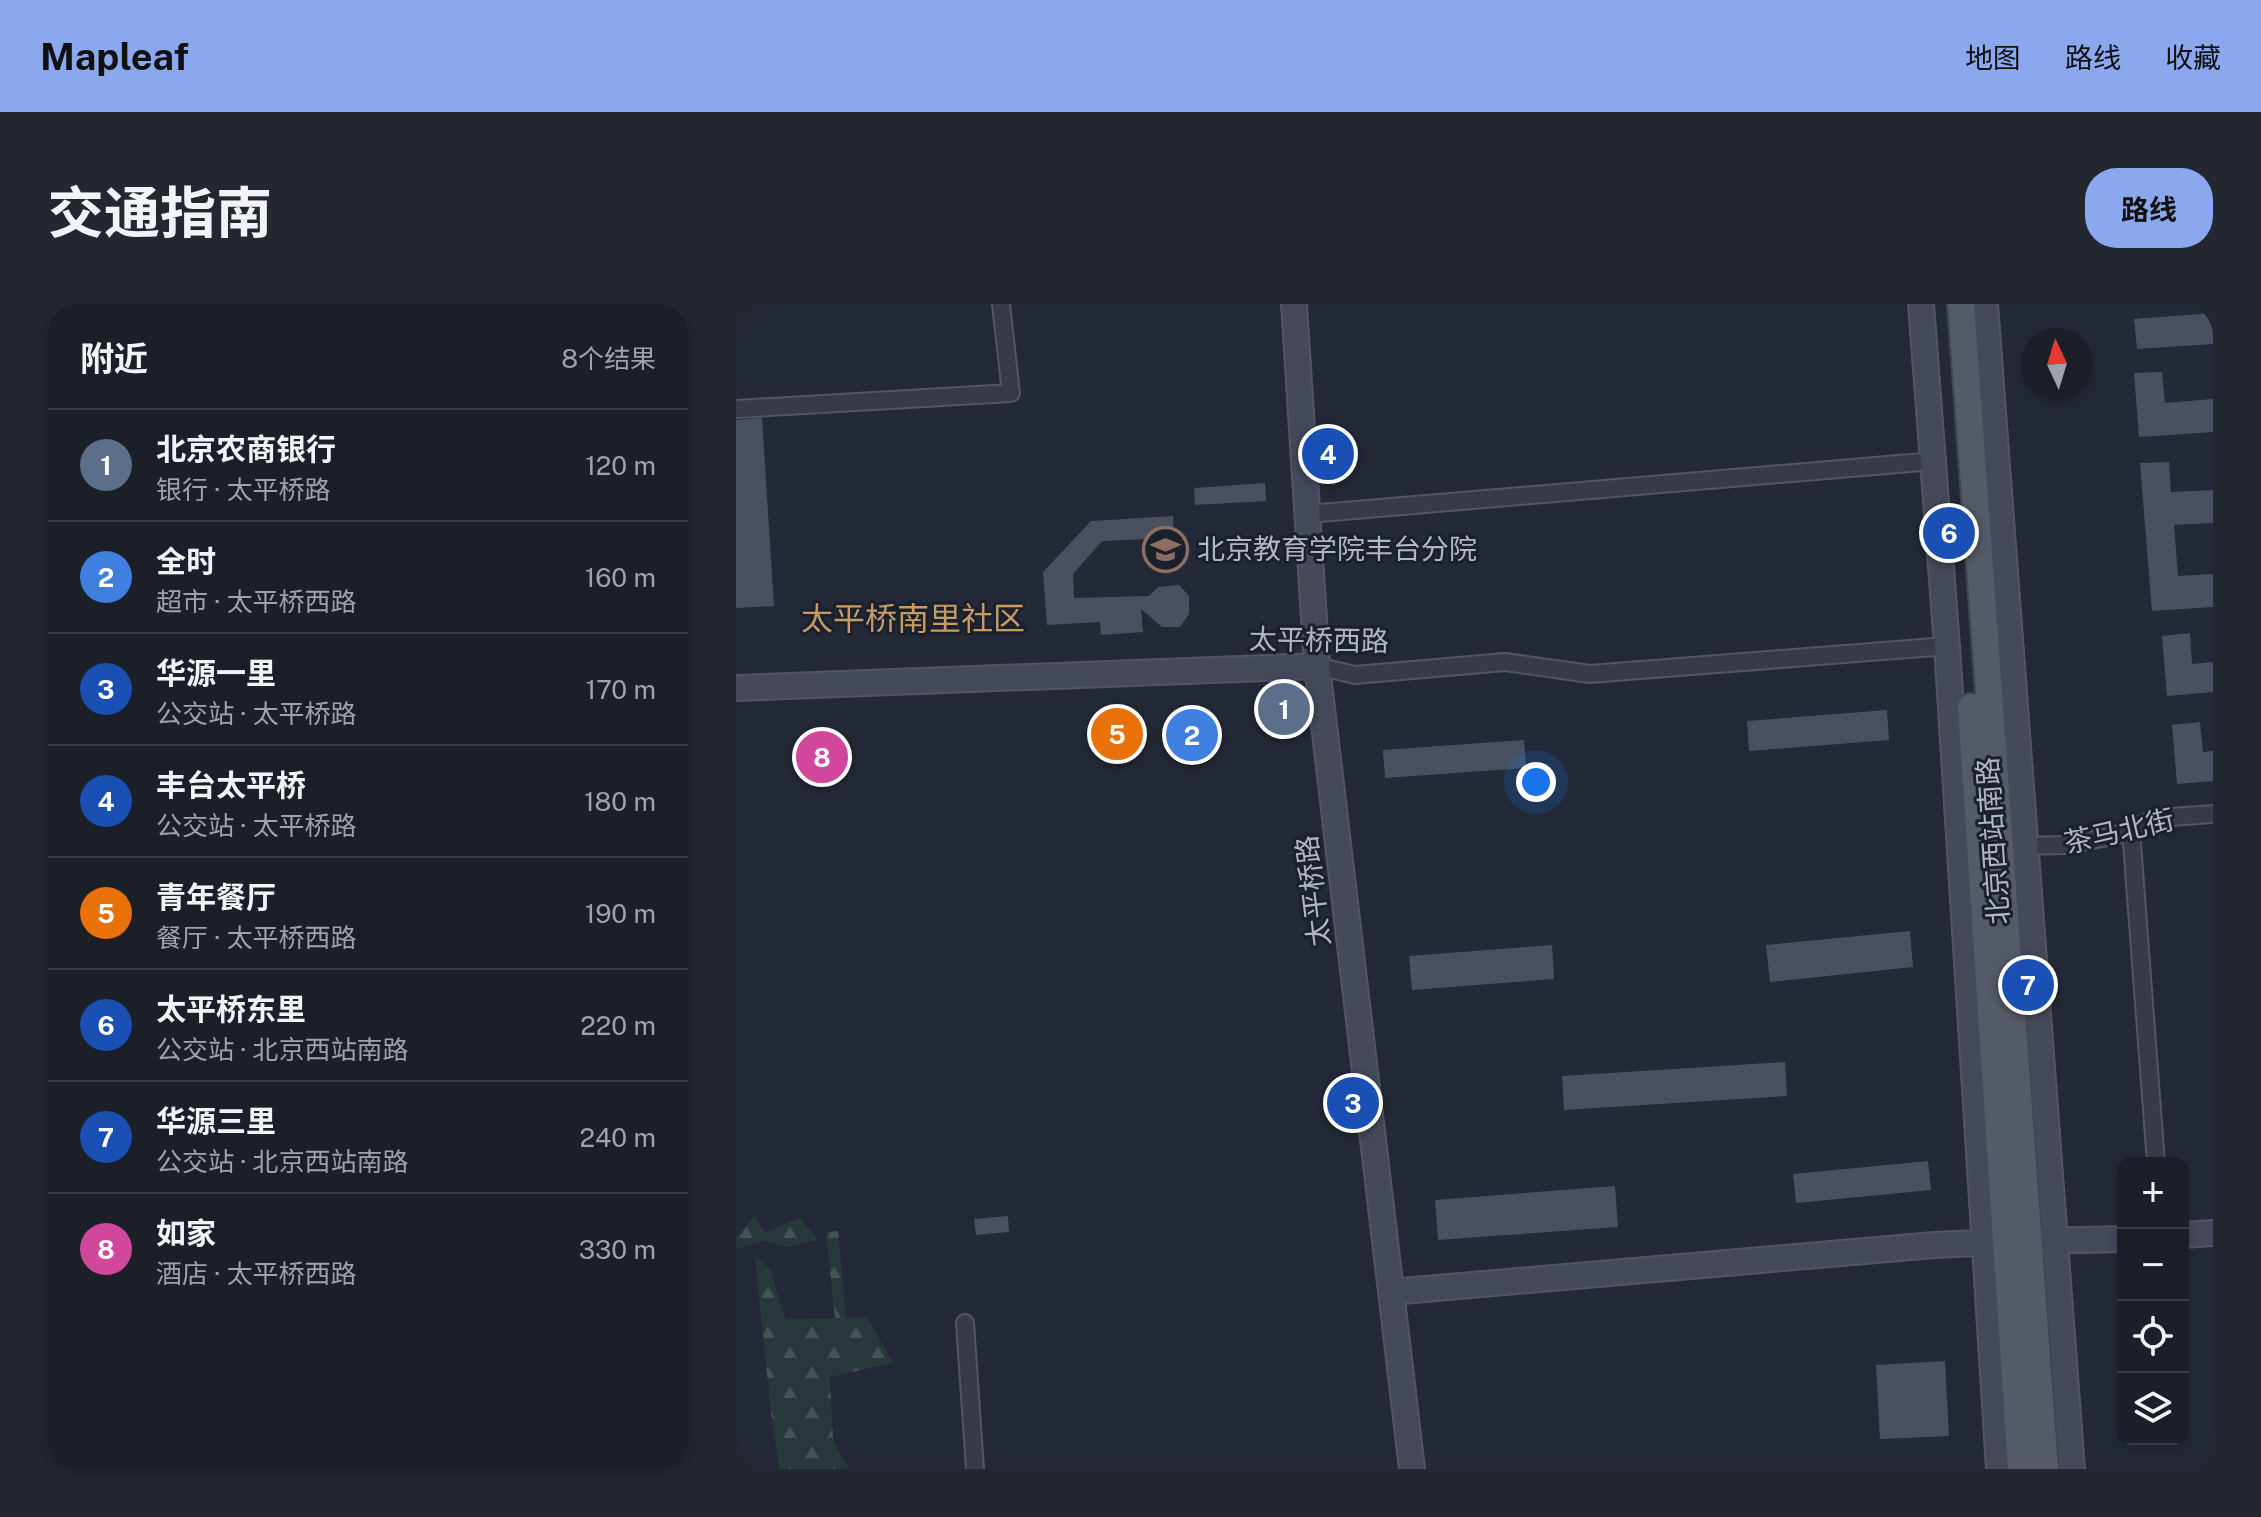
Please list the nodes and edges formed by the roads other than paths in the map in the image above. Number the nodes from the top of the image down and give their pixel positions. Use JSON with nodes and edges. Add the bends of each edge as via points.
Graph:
{"nodes":[{"id":1,"x":1001,"y":304,"type":"edge"},
{"id":2,"x":1294,"y":304,"type":"edge"},
{"id":3,"x":1921,"y":304,"type":"edge"},
{"id":4,"x":1943,"y":304,"type":"edge"},
{"id":5,"x":1961,"y":304,"type":"edge"},
{"id":6,"x":1985,"y":304,"type":"edge"},
{"id":7,"x":736,"y":409,"type":"edge"},
{"id":8,"x":1934,"y":461,"type":"junction"},
{"id":9,"x":1308,"y":514,"type":"junction"},
{"id":10,"x":1947,"y":646,"type":"junction"},
{"id":11,"x":1317,"y":666,"type":"junction"},
{"id":12,"x":736,"y":688,"type":"edge"},
{"id":13,"x":2213,"y":814,"type":"edge"},
{"id":14,"x":2131,"y":830,"type":"junction"},
{"id":15,"x":2026,"y":846,"type":"junction"},
{"id":16,"x":2156,"y":1157,"type":"edge"},
{"id":17,"x":2213,"y":1233,"type":"edge"},
{"id":18,"x":2189,"y":1235,"type":"edge"},
{"id":19,"x":2117,"y":1239,"type":"edge"},
{"id":20,"x":2018,"y":1242,"type":"junction"},
{"id":21,"x":1391,"y":1292,"type":"junction"},
{"id":22,"x":965,"y":1323,"type":"dead end"},
{"id":23,"x":975,"y":1469,"type":"edge"},
{"id":24,"x":1412,"y":1469,"type":"edge"},
{"id":25,"x":1999,"y":1469,"type":"edge"},
{"id":26,"x":2021,"y":1469,"type":"edge"},
{"id":27,"x":2045,"y":1469,"type":"edge"},
{"id":28,"x":2072,"y":1469,"type":"edge"}],
"edges":[{"from":1,"to":7,"type":"street","via":[[1011,393]]},
{"from":2,"to":9,"type":"street","name":"太平桥路"},
{"from":3,"to":8,"type":"street","name":"北京西站南路"},
{"from":4,"to":20,"type":"main road","name":"北京西站南路"},
{"from":5,"to":20,"type":"main road","name":"北京西站南路"},
{"from":6,"to":15,"type":"street","name":"北京西站南路"},
{"from":8,"to":9,"type":"street"},
{"from":8,"to":10,"type":"street","name":"北京西站南路"},
{"from":9,"to":11,"type":"street","name":"太平桥路"},
{"from":10,"to":11,"type":"street","name":"太平桥西路","via":[[1590,674],[1505,662],[1355,675]]},
{"from":10,"to":20,"type":"street","name":"北京西站南路"},
{"from":11,"to":12,"type":"street","name":"太平桥西路"},
{"from":11,"to":21,"type":"street","name":"太平桥路"},
{"from":13,"to":14,"type":"street","name":"茶马北街","via":[[2157,818]]},
{"from":14,"to":15,"type":"street","name":"茶马北街","via":[[2066,845]]},
{"from":14,"to":16,"type":"street"},
{"from":15,"to":20,"type":"street","name":"北京西站南路"},
{"from":17,"to":18,"type":"street"},
{"from":19,"to":20,"type":"street"},
{"from":20,"to":21,"type":"street"},
{"from":20,"to":25,"type":"street","name":"北京西站南路"},
{"from":20,"to":26,"type":"main road","name":"北京西站南路"},
{"from":20,"to":27,"type":"main road","name":"北京西站南路"},
{"from":20,"to":28,"type":"street","name":"北京西站南路"},
{"from":21,"to":24,"type":"street","name":"太平桥路"},
{"from":22,"to":23,"type":"street"}]}
